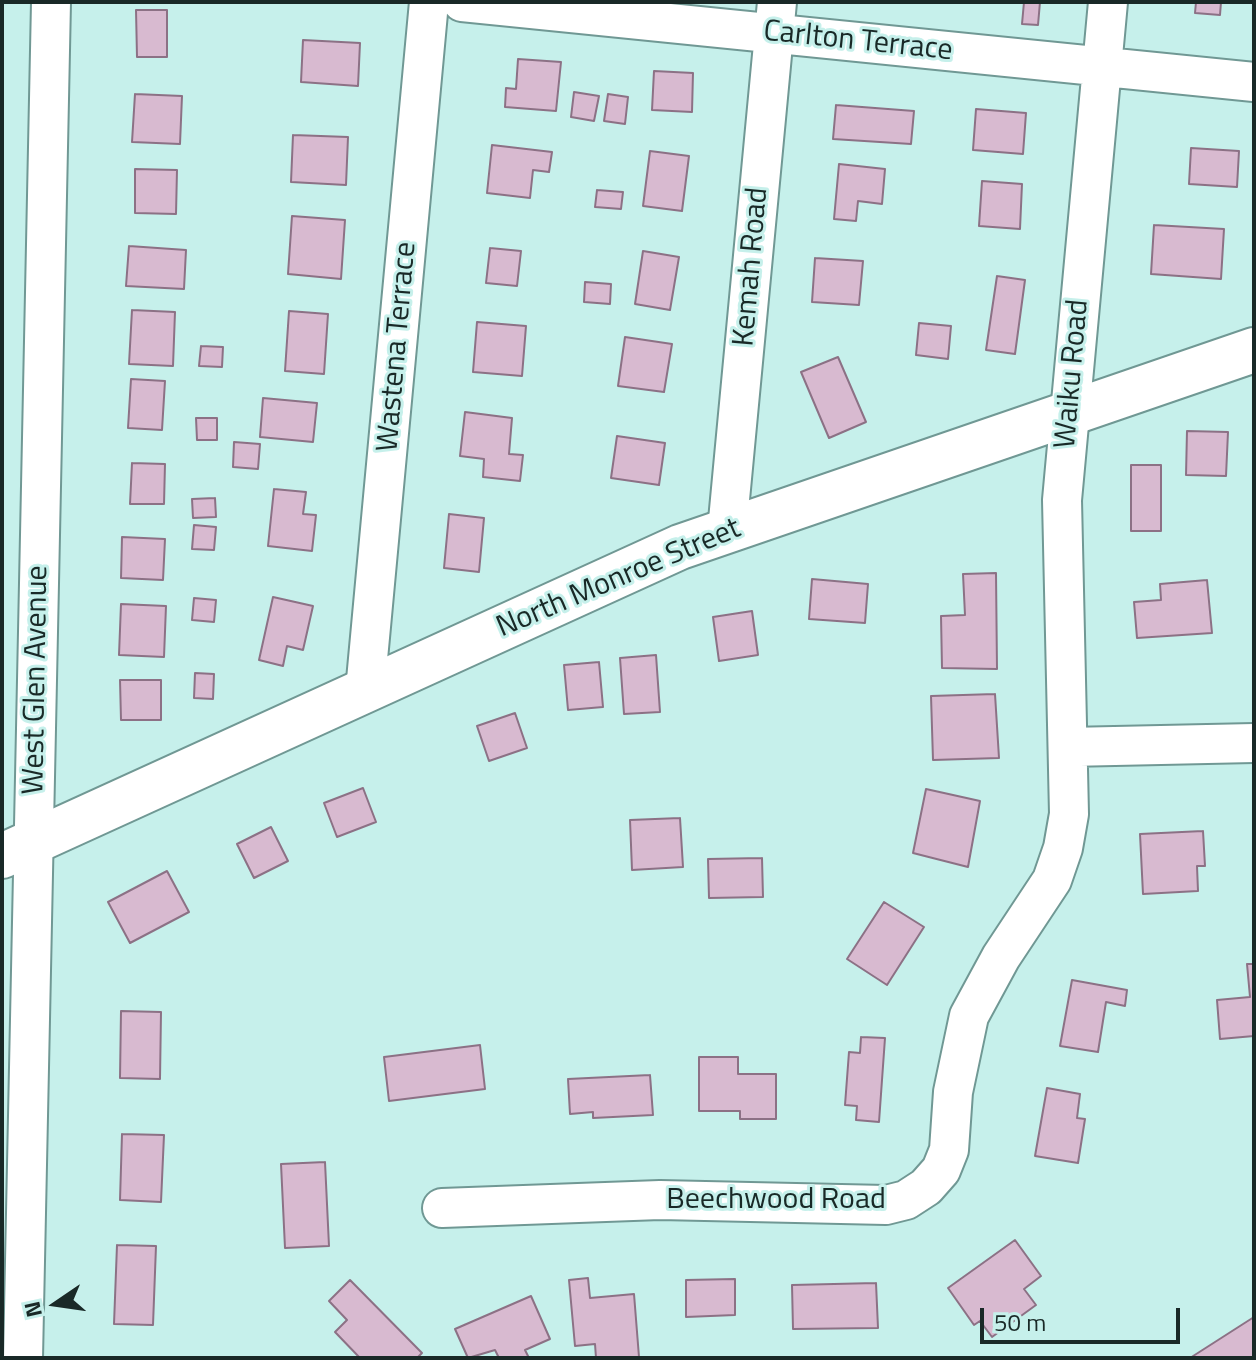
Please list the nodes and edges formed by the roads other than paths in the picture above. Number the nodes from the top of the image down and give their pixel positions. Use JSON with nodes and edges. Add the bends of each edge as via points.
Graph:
{"nodes":[{"id":1,"x":51,"y":2,"type":"edge"},
{"id":2,"x":429,"y":2,"type":"edge"},
{"id":3,"x":462,"y":2,"type":"edge"},
{"id":4,"x":1108,"y":2,"type":"edge"},
{"id":5,"x":775,"y":18,"type":"edge"},
{"id":6,"x":1102,"y":66,"type":"junction"},
{"id":7,"x":1254,"y":82,"type":"edge"},
{"id":8,"x":1254,"y":350,"type":"edge"},
{"id":9,"x":1070,"y":413,"type":"junction"},
{"id":10,"x":727,"y":531,"type":"junction"},
{"id":11,"x":365,"y":691,"type":"junction"},
{"id":12,"x":1254,"y":743,"type":"edge"},
{"id":13,"x":1068,"y":747,"type":"junction"},
{"id":14,"x":18,"y":850,"type":"edge"},
{"id":15,"x":442,"y":1208,"type":"dead end"},
{"id":16,"x":23,"y":1358,"type":"edge"}],
"edges":[{"from":1,"to":14,"type":"street","name":"West Glen Avenue"},
{"from":2,"to":11,"type":"street","name":"Wastena Terrace"},
{"from":3,"to":5,"type":"street","name":"Carlton Terrace"},
{"from":4,"to":6,"type":"street","name":"Waiku Road"},
{"from":5,"to":6,"type":"street","name":"Carlton Terrace"},
{"from":5,"to":10,"type":"street","name":"Kemah Road"},
{"from":6,"to":7,"type":"street","name":"Carlton Terrace"},
{"from":6,"to":9,"type":"street","name":"Waiku Road"},
{"from":8,"to":9,"type":"main road","name":"North Monroe Street"},
{"from":9,"to":10,"type":"main road","name":"North Monroe Street"},
{"from":9,"to":13,"type":"street","name":"Waiku Road","via":[[1062,500]]},
{"from":10,"to":11,"type":"main road","name":"North Monroe Street","via":[[680,547]]},
{"from":11,"to":14,"type":"main road","name":"North Monroe Street"},
{"from":12,"to":13,"type":"street"},
{"from":13,"to":15,"type":"street","name":"Beechwood Road","via":[[1069,814],[1063,848],[1052,880],[969,1016],[953,1092],[949,1150],[926,1187],[886,1205],[660,1200]]},
{"from":14,"to":16,"type":"street","name":"West Glen Avenue"}]}
